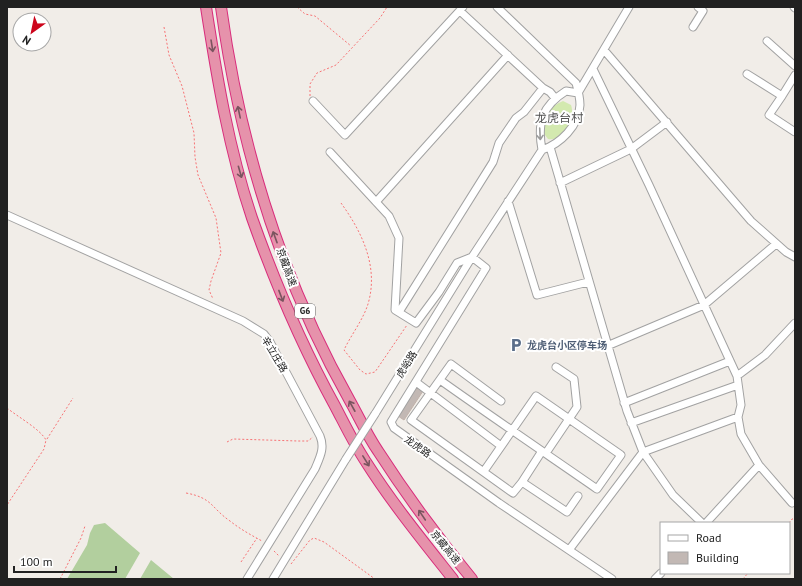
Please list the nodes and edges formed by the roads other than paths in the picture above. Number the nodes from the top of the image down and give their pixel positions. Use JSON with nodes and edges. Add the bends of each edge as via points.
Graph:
{"nodes":[{"id":1,"x":206,"y":7,"type":"edge"},
{"id":2,"x":220,"y":7,"type":"edge"},
{"id":3,"x":497,"y":7,"type":"edge"},
{"id":4,"x":629,"y":7,"type":"edge"},
{"id":5,"x":698,"y":7,"type":"edge"},
{"id":6,"x":461,"y":9,"type":"edge"},
{"id":7,"x":693,"y":27,"type":"dead end"},
{"id":8,"x":766,"y":41,"type":"dead end"},
{"id":9,"x":604,"y":50,"type":"junction"},
{"id":10,"x":508,"y":55,"type":"junction"},
{"id":11,"x":795,"y":66,"type":"edge"},
{"id":12,"x":592,"y":69,"type":"junction"},
{"id":13,"x":747,"y":74,"type":"dead end"},
{"id":14,"x":795,"y":76,"type":"edge"},
{"id":15,"x":543,"y":88,"type":"junction"},
{"id":16,"x":578,"y":93,"type":"junction"},
{"id":17,"x":782,"y":96,"type":"junction"},
{"id":18,"x":555,"y":98,"type":"junction"},
{"id":19,"x":313,"y":101,"type":"road end"},
{"id":20,"x":667,"y":122,"type":"junction"},
{"id":21,"x":795,"y":132,"type":"edge"},
{"id":22,"x":550,"y":147,"type":"junction"},
{"id":23,"x":631,"y":149,"type":"junction"},
{"id":24,"x":542,"y":150,"type":"junction"},
{"id":25,"x":330,"y":152,"type":"dead end"},
{"id":26,"x":560,"y":182,"type":"junction"},
{"id":27,"x":508,"y":201,"type":"junction"},
{"id":28,"x":376,"y":202,"type":"junction"},
{"id":29,"x":7,"y":215,"type":"edge"},
{"id":30,"x":776,"y":244,"type":"junction"},
{"id":31,"x":472,"y":257,"type":"junction"},
{"id":32,"x":795,"y":257,"type":"edge"},
{"id":33,"x":588,"y":282,"type":"junction"},
{"id":34,"x":704,"y":305,"type":"junction"},
{"id":35,"x":399,"y":312,"type":"junction"},
{"id":36,"x":795,"y":322,"type":"edge"},
{"id":37,"x":607,"y":346,"type":"junction"},
{"id":38,"x":730,"y":361,"type":"junction"},
{"id":39,"x":556,"y":367,"type":"dead end"},
{"id":40,"x":737,"y":376,"type":"junction"},
{"id":41,"x":440,"y":380,"type":"junction"},
{"id":42,"x":416,"y":382,"type":"junction"},
{"id":43,"x":738,"y":385,"type":"junction"},
{"id":44,"x":431,"y":393,"type":"junction"},
{"id":45,"x":501,"y":401,"type":"dead end"},
{"id":46,"x":624,"y":403,"type":"junction"},
{"id":47,"x":738,"y":417,"type":"junction"},
{"id":48,"x":569,"y":419,"type":"junction"},
{"id":49,"x":632,"y":423,"type":"junction"},
{"id":50,"x":513,"y":431,"type":"junction"},
{"id":51,"x":502,"y":446,"type":"junction"},
{"id":52,"x":544,"y":452,"type":"junction"},
{"id":53,"x":643,"y":452,"type":"junction"},
{"id":54,"x":759,"y":465,"type":"junction"},
{"id":55,"x":484,"y":471,"type":"junction"},
{"id":56,"x":522,"y":482,"type":"junction"},
{"id":57,"x":578,"y":496,"type":"dead end"},
{"id":58,"x":792,"y":503,"type":"dead end"},
{"id":59,"x":701,"y":522,"type":"edge"},
{"id":60,"x":707,"y":522,"type":"edge"},
{"id":61,"x":569,"y":550,"type":"junction"},
{"id":62,"x":247,"y":579,"type":"edge"},
{"id":63,"x":273,"y":579,"type":"edge"},
{"id":64,"x":453,"y":579,"type":"edge"},
{"id":65,"x":472,"y":579,"type":"edge"},
{"id":66,"x":612,"y":579,"type":"edge"}],
"edges":[{"from":1,"to":64,"type":"highway","name":"京藏高速","number":"G6","one_way":true,"via":[[230,138],[252,217],[282,299],[318,376],[366,462]]},
{"from":65,"to":2,"type":"highway","name":"京藏高速","number":"G6","one_way":true,"via":[[426,523],[377,450],[332,368],[297,294],[266,211],[244,135]]},
{"from":3,"to":16,"type":"street","via":[[576,83]]},
{"from":4,"to":9,"type":"street"},
{"from":5,"to":7,"type":"street","via":[[703,11]]},
{"from":6,"to":10,"type":"street"},
{"from":6,"to":19,"type":"street","via":[[344,135]]},
{"from":8,"to":11,"type":"street"},
{"from":9,"to":12,"type":"street"},
{"from":9,"to":20,"type":"street"},
{"from":10,"to":15,"type":"street"},
{"from":10,"to":28,"type":"street"},
{"from":12,"to":16,"type":"street"},
{"from":12,"to":23,"type":"street"},
{"from":13,"to":17,"type":"street"},
{"from":14,"to":17,"type":"street"},
{"from":15,"to":18,"type":"street"},
{"from":15,"to":35,"type":"street","via":[[508,130],[493,162]]},
{"from":16,"to":18,"type":"street","via":[[566,90]]},
{"from":16,"to":22,"type":"street","via":[[580,105],[573,127]]},
{"from":17,"to":21,"type":"street","via":[[769,115]]},
{"from":18,"to":24,"type":"street","one_way":true,"via":[[547,107],[538,132]]},
{"from":20,"to":23,"type":"street"},
{"from":20,"to":30,"type":"street","via":[[751,221]]},
{"from":22,"to":24,"type":"street"},
{"from":22,"to":26,"type":"street"},
{"from":23,"to":26,"type":"street"},
{"from":23,"to":34,"type":"street"},
{"from":24,"to":27,"type":"street","name":"虎峪路"},
{"from":25,"to":28,"type":"street"},
{"from":26,"to":33,"type":"street"},
{"from":27,"to":31,"type":"street","name":"虎峪路"},
{"from":27,"to":33,"type":"street","via":[[537,295]]},
{"from":28,"to":35,"type":"street","via":[[389,216],[399,238],[395,303],[395,310]]},
{"from":29,"to":62,"type":"street","name":"辛立庄路","via":[[255,328],[270,342],[323,443],[320,458]]},
{"from":30,"to":32,"type":"street"},
{"from":30,"to":34,"type":"street"},
{"from":31,"to":35,"type":"street","via":[[456,263],[416,323]]},
{"from":31,"to":42,"type":"street","name":"龙虎路","via":[[486,268]]},
{"from":31,"to":63,"type":"street","name":"虎峪路","bridge":true},
{"from":33,"to":37,"type":"street"},
{"from":34,"to":37,"type":"street"},
{"from":34,"to":38,"type":"street"},
{"from":36,"to":40,"type":"street","via":[[765,355]]},
{"from":37,"to":46,"type":"street"},
{"from":38,"to":40,"type":"street"},
{"from":38,"to":46,"type":"street"},
{"from":39,"to":48,"type":"street","via":[[574,379],[577,407]]},
{"from":40,"to":43,"type":"street"},
{"from":41,"to":44,"type":"street"},
{"from":41,"to":45,"type":"street","via":[[451,364]]},
{"from":41,"to":50,"type":"street"},
{"from":42,"to":44,"type":"street"},
{"from":42,"to":61,"type":"street","name":"龙虎路","via":[[391,422],[394,428]]},
{"from":43,"to":47,"type":"street","via":[[741,405]]},
{"from":43,"to":49,"type":"street"},
{"from":44,"to":51,"type":"street"},
{"from":44,"to":55,"type":"street","via":[[412,420]]},
{"from":46,"to":49,"type":"street"},
{"from":47,"to":53,"type":"street"},
{"from":47,"to":54,"type":"street","via":[[741,434]]},
{"from":48,"to":50,"type":"street","via":[[536,396]]},
{"from":48,"to":52,"type":"street"},
{"from":48,"to":52,"type":"street","via":[[621,455],[597,489]]},
{"from":49,"to":53,"type":"street"},
{"from":50,"to":51,"type":"street"},
{"from":50,"to":52,"type":"street"},
{"from":51,"to":55,"type":"street"},
{"from":52,"to":56,"type":"street"},
{"from":53,"to":59,"type":"street","via":[[673,495]]},
{"from":53,"to":61,"type":"street"},
{"from":54,"to":58,"type":"street"},
{"from":54,"to":60,"type":"street"},
{"from":55,"to":56,"type":"street","via":[[513,493]]},
{"from":56,"to":57,"type":"street","via":[[567,512]]},
{"from":61,"to":66,"type":"street","name":"龙虎路"}]}
